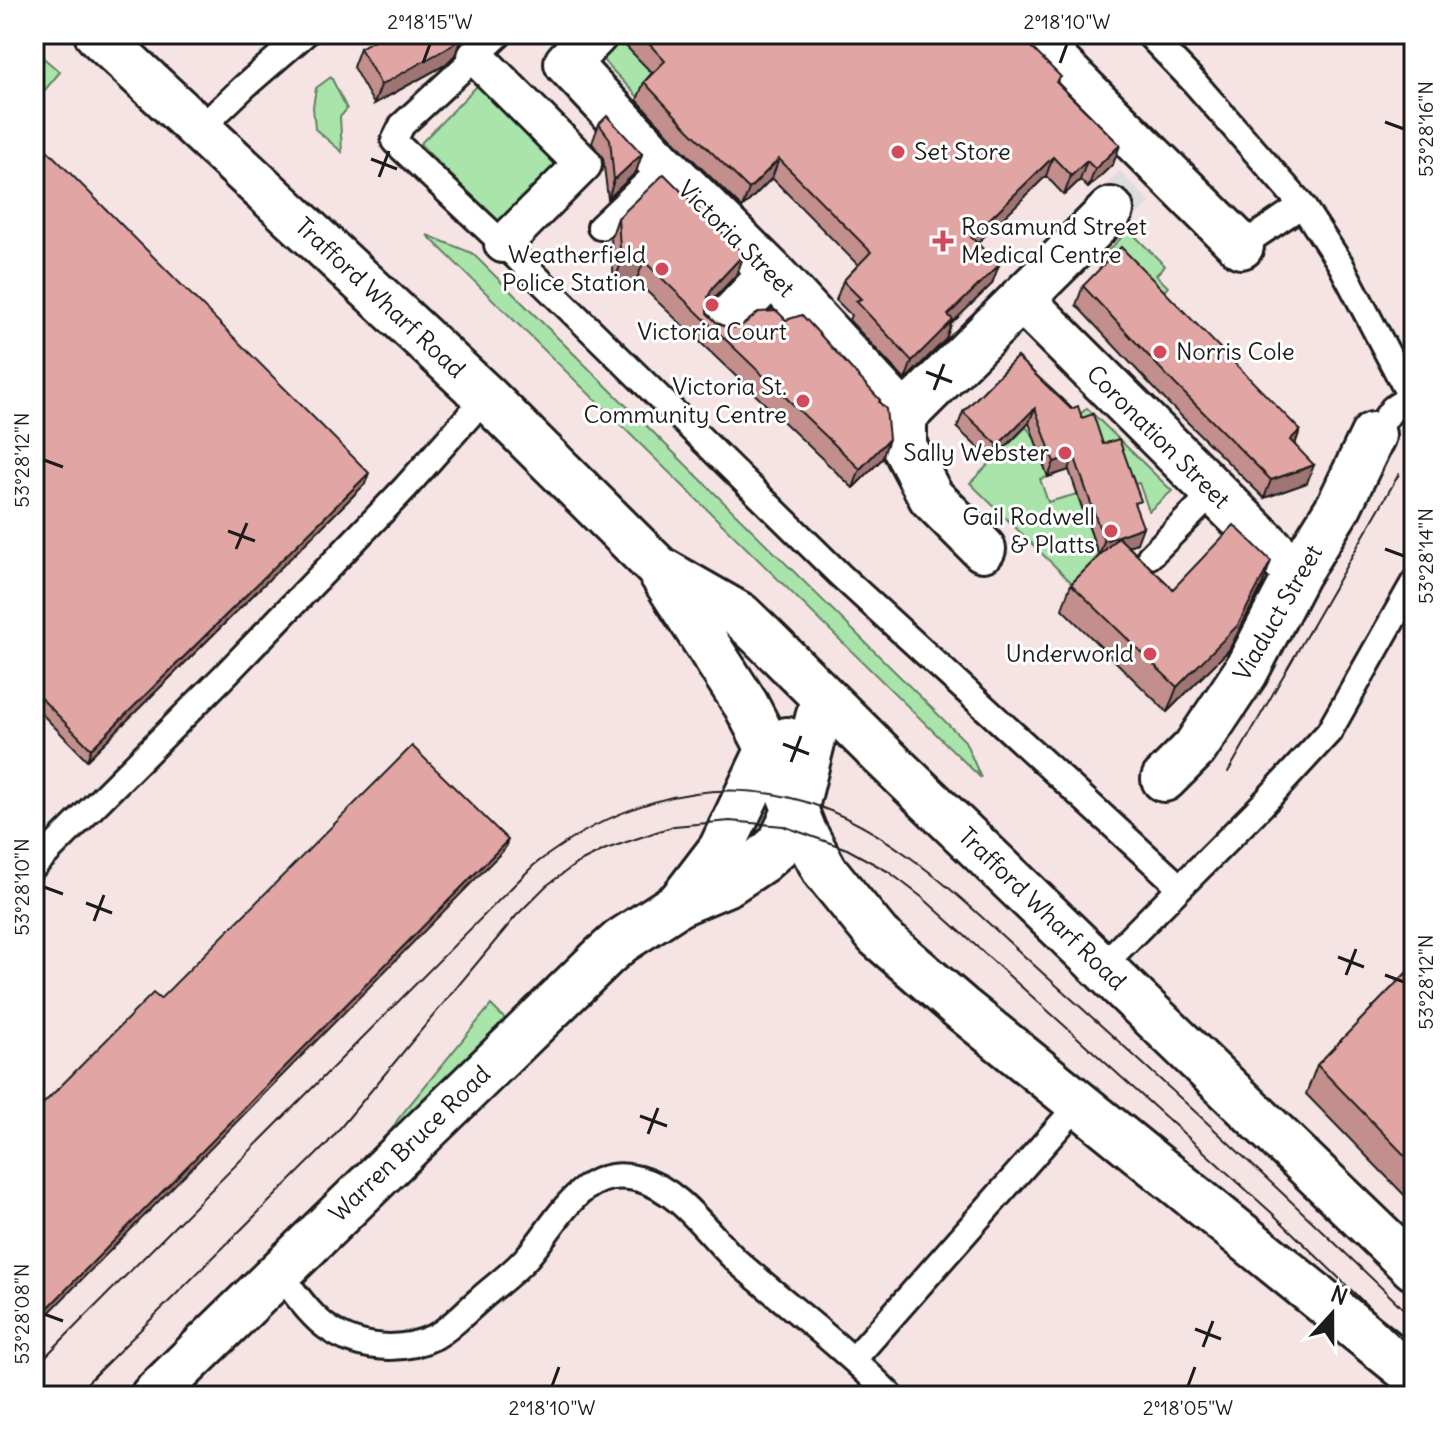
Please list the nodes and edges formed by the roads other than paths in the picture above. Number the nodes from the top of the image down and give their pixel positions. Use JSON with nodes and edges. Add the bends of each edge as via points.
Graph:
{"nodes":[{"id":1,"x":97,"y":34,"type":"edge"},
{"id":2,"x":305,"y":34,"type":"edge"},
{"id":3,"x":1028,"y":34,"type":"edge"},
{"id":4,"x":1148,"y":34,"type":"edge"},
{"id":5,"x":488,"y":46,"type":"edge"},
{"id":6,"x":581,"y":48,"type":"edge"},
{"id":7,"x":200,"y":129,"type":"junction"},
{"id":8,"x":664,"y":166,"type":"junction"},
{"id":9,"x":1136,"y":187,"type":"junction"},
{"id":10,"x":1302,"y":205,"type":"junction"},
{"id":11,"x":600,"y":227,"type":"dead end"},
{"id":12,"x":503,"y":244,"type":"junction"},
{"id":13,"x":1241,"y":246,"type":"joint"},
{"id":14,"x":772,"y":273,"type":"junction"},
{"id":15,"x":1021,"y":299,"type":"junction"},
{"id":16,"x":725,"y":323,"type":"edge"},
{"id":17,"x":486,"y":397,"type":"junction"},
{"id":18,"x":1412,"y":401,"type":"edge"},
{"id":19,"x":904,"y":416,"type":"junction"},
{"id":20,"x":1373,"y":435,"type":"joint"},
{"id":21,"x":1213,"y":493,"type":"junction"},
{"id":22,"x":983,"y":549,"type":"dead end"},
{"id":23,"x":1150,"y":556,"type":"dead end"},
{"id":24,"x":658,"y":568,"type":"junction"},
{"id":25,"x":1297,"y":574,"type":"junction"},
{"id":26,"x":1414,"y":582,"type":"edge"},
{"id":27,"x":818,"y":718,"type":"junction"},
{"id":28,"x":769,"y":749,"type":"junction"},
{"id":29,"x":1164,"y":779,"type":"dead end"},
{"id":30,"x":795,"y":811,"type":"junction"},
{"id":31,"x":34,"y":866,"type":"edge"},
{"id":32,"x":825,"y":871,"type":"junction"},
{"id":33,"x":728,"y":883,"type":"junction"},
{"id":34,"x":1179,"y":886,"type":"junction"},
{"id":35,"x":678,"y":904,"type":"junction"},
{"id":36,"x":1102,"y":966,"type":"junction"},
{"id":37,"x":1079,"y":1104,"type":"junction"},
{"id":38,"x":1414,"y":1268,"type":"edge"},
{"id":39,"x":279,"y":1272,"type":"junction"},
{"id":40,"x":854,"y":1359,"type":"junction"},
{"id":41,"x":1414,"y":1375,"type":"edge"},
{"id":42,"x":153,"y":1396,"type":"edge"},
{"id":43,"x":891,"y":1396,"type":"edge"}],
"edges":[{"from":1,"to":7,"type":"street","name":"Trafford Wharf Road"},
{"from":2,"to":7,"type":"lane"},
{"from":3,"to":9,"type":"street"},
{"from":4,"to":10,"type":"lane"},
{"from":5,"to":12,"type":"street","via":[[583,164]]},
{"from":5,"to":12,"type":"lane","via":[[402,125],[394,141]]},
{"from":6,"to":8,"type":"street","name":"Victoria Street"},
{"from":7,"to":17,"type":"street","name":"Trafford Wharf Road"},
{"from":8,"to":11,"type":"lane"},
{"from":8,"to":14,"type":"street","name":"Victoria Street"},
{"from":9,"to":13,"type":"street"},
{"from":9,"to":15,"type":"street"},
{"from":10,"to":13,"type":"lane"},
{"from":10,"to":18,"type":"lane","via":[[1340,263]]},
{"from":12,"to":34,"type":"lane","via":[[840,575]]},
{"from":14,"to":16,"type":"street"},
{"from":14,"to":19,"type":"street","name":"Victoria Street"},
{"from":15,"to":19,"type":"street"},
{"from":15,"to":21,"type":"street","name":"Coronation Street"},
{"from":17,"to":24,"type":"street","name":"Trafford Wharf Road"},
{"from":17,"to":31,"type":"lane","via":[[236,664]]},
{"from":18,"to":20,"type":"lane","via":[[1393,408]]},
{"from":19,"to":22,"type":"street","via":[[904,446],[931,497]]},
{"from":20,"to":25,"type":"street","name":"Viaduct Street","via":[[1339,506]]},
{"from":21,"to":23,"type":"lane"},
{"from":21,"to":25,"type":"street","name":"Coronation Street"},
{"from":24,"to":27,"type":"street","name":"Trafford Wharf Road","via":[[740,615]]},
{"from":24,"to":28,"type":"street","name":"Trafford Wharf Road"},
{"from":25,"to":29,"type":"street","name":"Viaduct Street","via":[[1245,673],[1195,748]]},
{"from":26,"to":34,"type":"lane","via":[[1329,732]]},
{"from":27,"to":28,"type":"street"},
{"from":27,"to":30,"type":"street","name":"Warren Bruce Road"},
{"from":27,"to":36,"type":"street","name":"Trafford Wharf Road","via":[[848,745],[883,756]]},
{"from":28,"to":30,"type":"street","name":"Trafford Wharf Road"},
{"from":28,"to":35,"type":"street","name":"Warren Bruce Road","via":[[721,849]]},
{"from":30,"to":32,"type":"street","name":"Trafford Wharf Road"},
{"from":30,"to":33,"type":"street","name":"Warren Bruce Road","via":[[780,844]]},
{"from":32,"to":33,"type":"street","via":[[781,871]]},
{"from":32,"to":37,"type":"street","name":"Trafford Wharf Road","via":[[878,936]]},
{"from":33,"to":35,"type":"street","name":"Warren Bruce Road"},
{"from":34,"to":36,"type":"lane"},
{"from":35,"to":39,"type":"street","name":"Warren Bruce Road","via":[[604,956]]},
{"from":36,"to":38,"type":"street","name":"Trafford Wharf Road"},
{"from":37,"to":40,"type":"lane"},
{"from":37,"to":41,"type":"street","name":"Trafford Wharf Road"},
{"from":39,"to":40,"type":"lane","via":[[331,1331],[374,1346],[416,1343],[453,1324],[527,1258],[584,1188],[617,1176],[637,1178],[673,1197],[738,1262]]},
{"from":39,"to":42,"type":"street","name":"Warren Bruce Road"},
{"from":40,"to":43,"type":"lane"}]}
